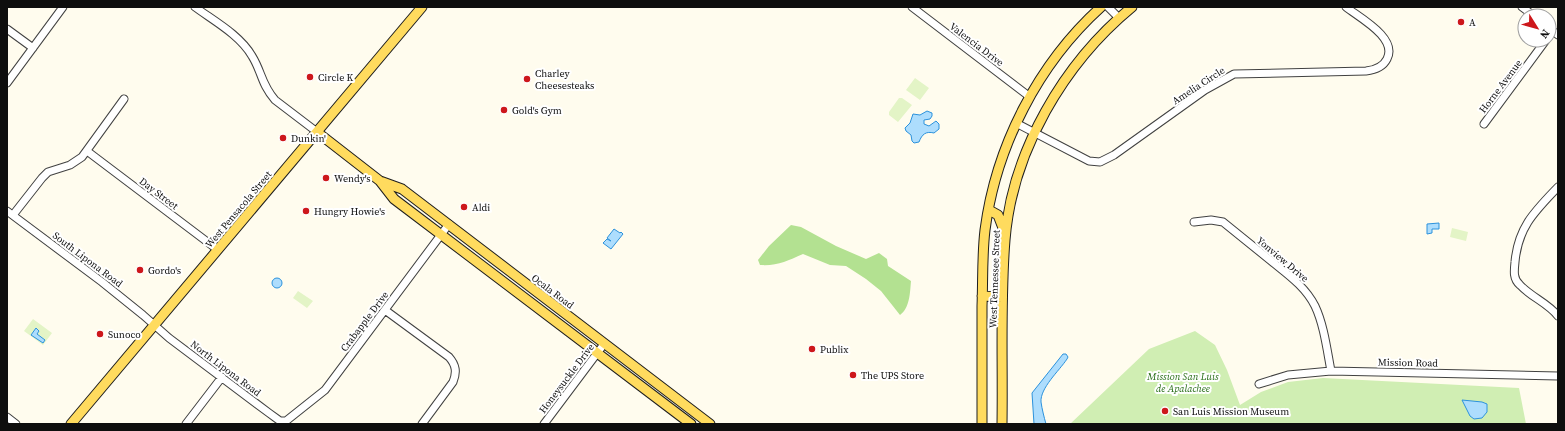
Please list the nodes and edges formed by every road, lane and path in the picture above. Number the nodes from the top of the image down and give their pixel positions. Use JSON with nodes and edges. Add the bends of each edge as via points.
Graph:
{"nodes":[{"id":1,"x":63,"y":7,"type":"edge"},
{"id":2,"x":195,"y":7,"type":"edge"},
{"id":3,"x":422,"y":7,"type":"edge"},
{"id":4,"x":912,"y":7,"type":"edge"},
{"id":5,"x":1101,"y":7,"type":"edge"},
{"id":6,"x":1108,"y":7,"type":"edge"},
{"id":7,"x":1132,"y":7,"type":"edge"},
{"id":8,"x":1346,"y":7,"type":"edge"},
{"id":9,"x":1118,"y":18,"type":"junction"},
{"id":10,"x":7,"y":29,"type":"edge"},
{"id":11,"x":33,"y":48,"type":"junction"},
{"id":12,"x":1540,"y":48,"type":"edge"},
{"id":13,"x":7,"y":83,"type":"edge"},
{"id":14,"x":1030,"y":97,"type":"junction"},
{"id":15,"x":124,"y":99,"type":"dead end"},
{"id":16,"x":1016,"y":123,"type":"junction"},
{"id":17,"x":1484,"y":124,"type":"dead end"},
{"id":18,"x":317,"y":132,"type":"junction"},
{"id":19,"x":1035,"y":133,"type":"junction"},
{"id":20,"x":87,"y":151,"type":"junction"},
{"id":21,"x":380,"y":181,"type":"junction"},
{"id":22,"x":1558,"y":187,"type":"edge"},
{"id":23,"x":989,"y":210,"type":"junction"},
{"id":24,"x":10,"y":213,"type":"edge"},
{"id":25,"x":1194,"y":222,"type":"dead end"},
{"id":26,"x":449,"y":224,"type":"junction"},
{"id":27,"x":442,"y":234,"type":"junction"},
{"id":28,"x":1006,"y":234,"type":"junction"},
{"id":29,"x":218,"y":250,"type":"junction"},
{"id":30,"x":982,"y":296,"type":"junction"},
{"id":31,"x":1002,"y":297,"type":"junction"},
{"id":32,"x":385,"y":310,"type":"junction"},
{"id":33,"x":1558,"y":316,"type":"edge"},
{"id":34,"x":155,"y":325,"type":"junction"},
{"id":35,"x":604,"y":344,"type":"junction"},
{"id":36,"x":597,"y":353,"type":"junction"},
{"id":37,"x":1331,"y":371,"type":"junction"},
{"id":38,"x":1558,"y":376,"type":"edge"},
{"id":39,"x":222,"y":377,"type":"junction"},
{"id":40,"x":1259,"y":384,"type":"dead end"},
{"id":41,"x":7,"y":417,"type":"edge"},
{"id":42,"x":73,"y":423,"type":"edge"},
{"id":43,"x":287,"y":423,"type":"edge"},
{"id":44,"x":16,"y":424,"type":"edge"},
{"id":45,"x":186,"y":424,"type":"edge"},
{"id":46,"x":422,"y":424,"type":"edge"},
{"id":47,"x":544,"y":424,"type":"edge"},
{"id":48,"x":691,"y":424,"type":"edge"},
{"id":49,"x":710,"y":424,"type":"edge"},
{"id":50,"x":982,"y":424,"type":"edge"},
{"id":51,"x":1002,"y":424,"type":"edge"}],
"edges":[{"from":1,"to":11,"type":"street"},
{"from":2,"to":18,"type":"street","via":[[243,43],[253,57],[270,94]]},
{"from":3,"to":18,"type":"main road","name":"West Pensacola Street"},
{"from":4,"to":14,"type":"street","name":"Valencia Drive"},
{"from":5,"to":14,"type":"main road","name":"West Tennessee Street","via":[[1061,50]]},
{"from":6,"to":9,"type":"street"},
{"from":7,"to":9,"type":"main road","name":"West Tennessee Street"},
{"from":8,"to":19,"type":"street","name":"Amelia Circle","via":[[1386,40],[1389,46],[1388,58],[1380,67],[1366,71],[1234,74],[1205,90],[1114,155],[1100,162],[1089,161]]},
{"from":9,"to":19,"type":"main road","name":"West Tennessee Street","via":[[1071,71],[1049,104]]},
{"from":10,"to":11,"type":"street"},
{"from":11,"to":13,"type":"street"},
{"from":12,"to":17,"type":"street","name":"Horne Avenue"},
{"from":14,"to":16,"type":"main road","name":"West Tennessee Street"},
{"from":15,"to":20,"type":"street"},
{"from":16,"to":19,"type":"street","name":"Amelia Circle"},
{"from":16,"to":23,"type":"main road","name":"West Tennessee Street","via":[[1000,166]]},
{"from":18,"to":21,"type":"main road","name":"Ocala Road"},
{"from":18,"to":29,"type":"main road","name":"West Pensacola Street"},
{"from":19,"to":28,"type":"main road","name":"West Tennessee Street","via":[[1020,168]]},
{"from":20,"to":24,"type":"street","via":[[78,160],[52,170],[42,178]]},
{"from":20,"to":29,"type":"street","name":"Day Street"},
{"from":21,"to":26,"type":"main road","name":"Ocala Road","via":[[402,189]]},
{"from":21,"to":27,"type":"main road","name":"Ocala Road","via":[[394,199]]},
{"from":22,"to":33,"type":"street","via":[[1534,212],[1523,228],[1515,256],[1514,274],[1519,284]]},
{"from":23,"to":28,"type":"main road","via":[[998,215]]},
{"from":23,"to":30,"type":"main road","name":"West Tennessee Street","via":[[985,231]]},
{"from":24,"to":34,"type":"street","name":"South Lipona Road"},
{"from":25,"to":37,"type":"street","name":"Yonview Drive","via":[[1223,222],[1306,291],[1315,306],[1326,342]]},
{"from":26,"to":27,"type":"street","name":"Crabapple Drive"},
{"from":26,"to":35,"type":"main road","name":"Ocala Road"},
{"from":27,"to":32,"type":"street","name":"Crabapple Drive"},
{"from":27,"to":36,"type":"main road","name":"Ocala Road"},
{"from":28,"to":31,"type":"main road","name":"West Tennessee Street"},
{"from":29,"to":34,"type":"main road","name":"West Pensacola Street"},
{"from":30,"to":31,"type":"main road"},
{"from":30,"to":50,"type":"main road","name":"West Tennessee Street"},
{"from":31,"to":51,"type":"main road","name":"West Tennessee Street"},
{"from":32,"to":43,"type":"street","name":"Crabapple Drive","via":[[325,390]]},
{"from":32,"to":46,"type":"street","via":[[453,361],[453,382]]},
{"from":34,"to":39,"type":"street","name":"North Lipona Road"},
{"from":34,"to":42,"type":"main road","name":"West Pensacola Street"},
{"from":35,"to":36,"type":"street","name":"Honeysuckle Drive"},
{"from":35,"to":49,"type":"main road","name":"Ocala Road"},
{"from":36,"to":47,"type":"street","name":"Honeysuckle Drive"},
{"from":36,"to":48,"type":"main road","name":"Ocala Road"},
{"from":37,"to":38,"type":"street","name":"Mission Road"},
{"from":37,"to":40,"type":"street","name":"Mission Road","via":[[1288,375]]},
{"from":39,"to":43,"type":"street","name":"North Lipona Road","via":[[280,421]]},
{"from":39,"to":45,"type":"street"},
{"from":41,"to":44,"type":"street"}]}
